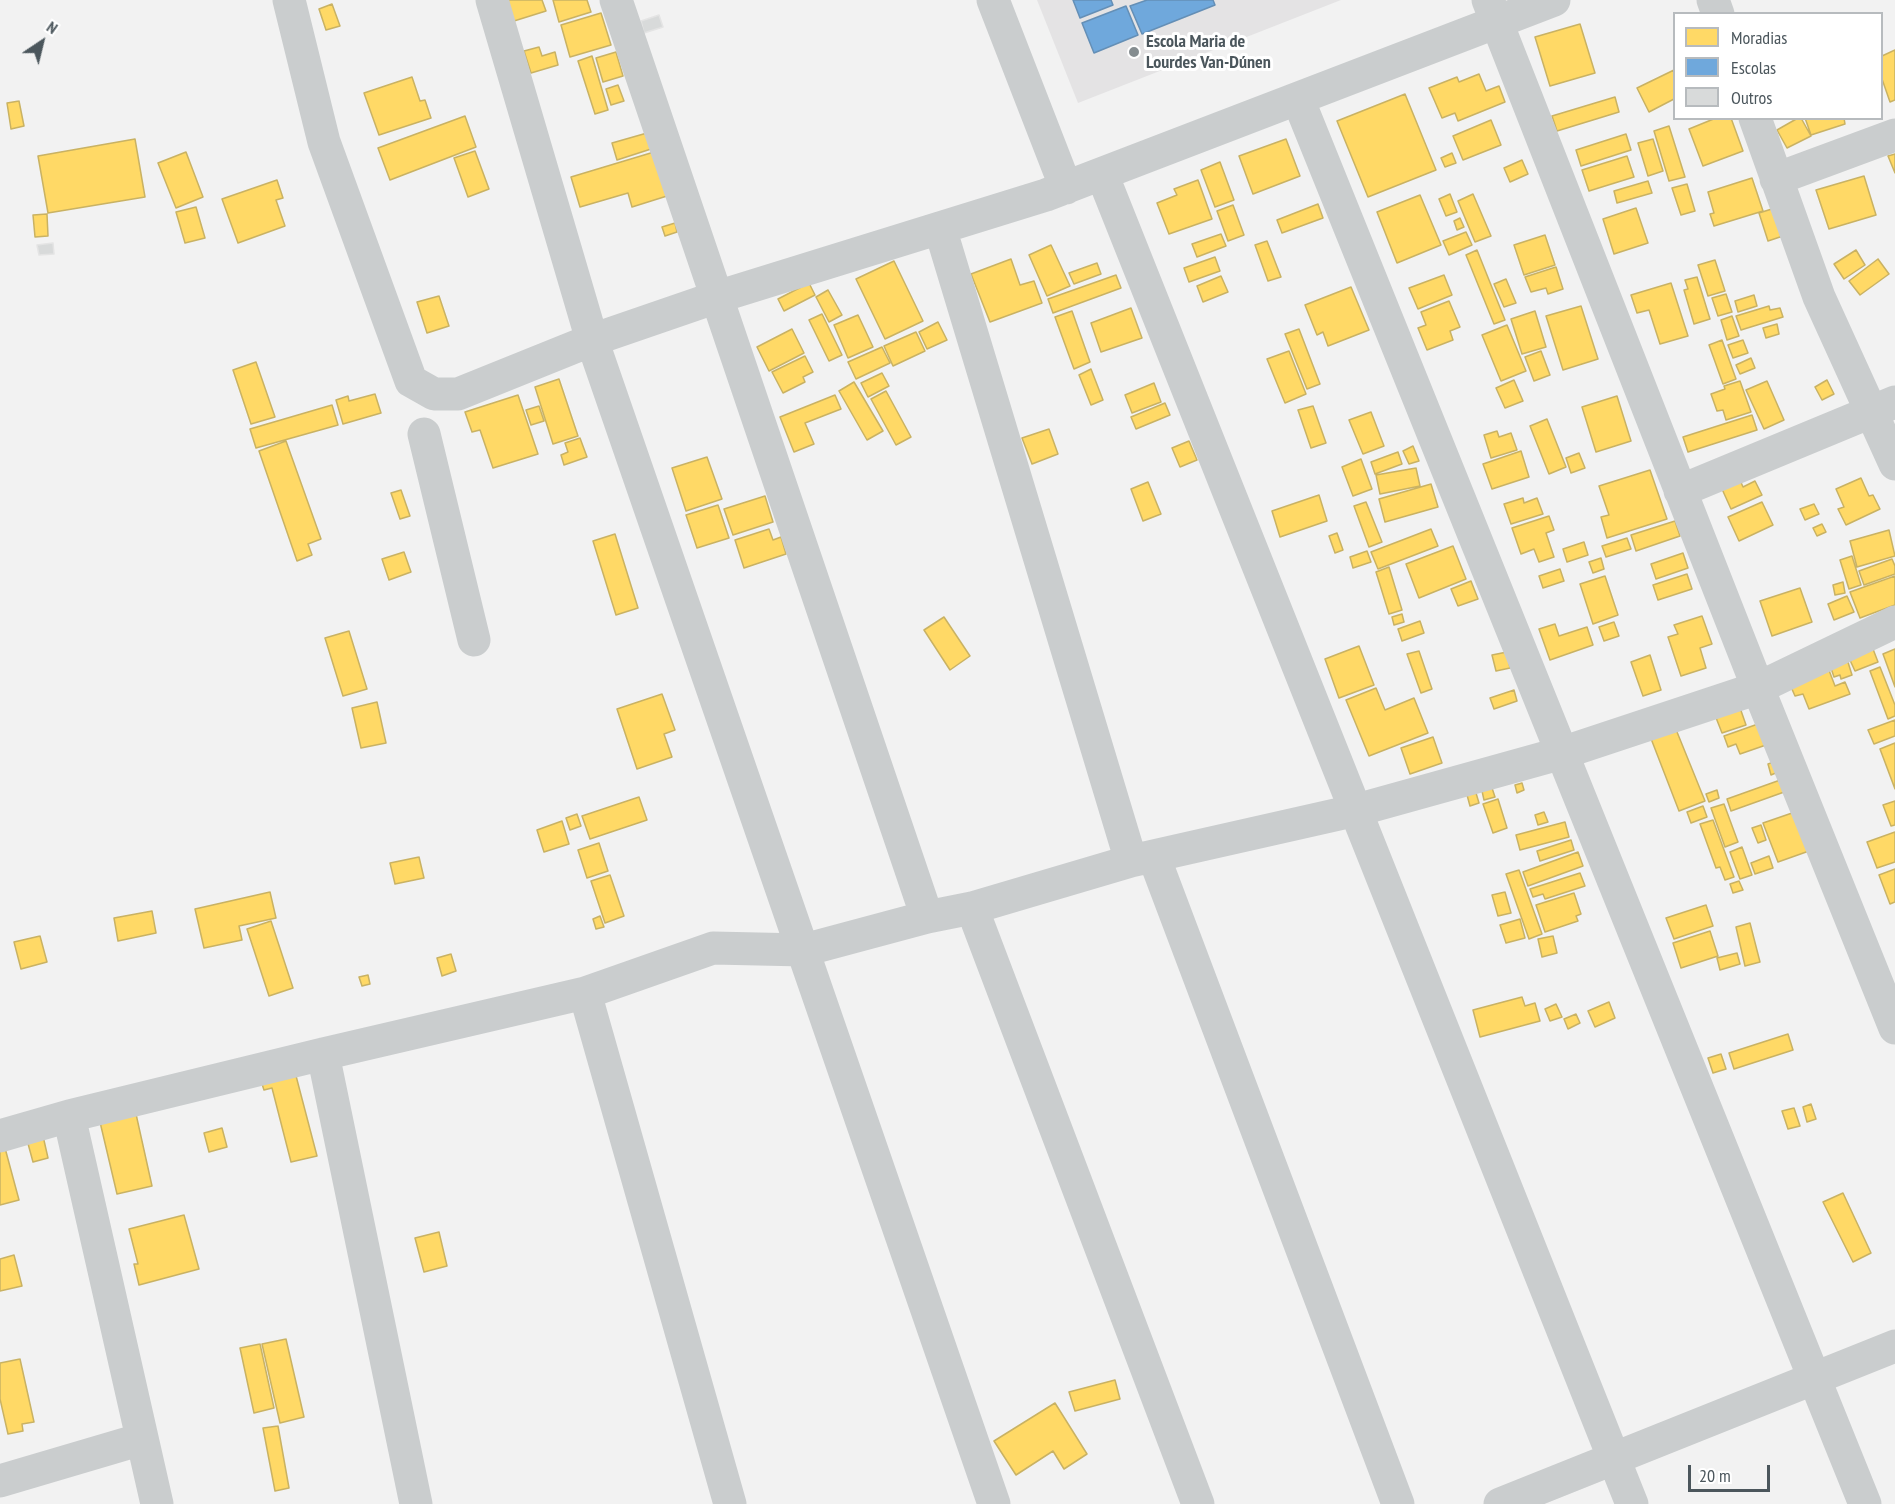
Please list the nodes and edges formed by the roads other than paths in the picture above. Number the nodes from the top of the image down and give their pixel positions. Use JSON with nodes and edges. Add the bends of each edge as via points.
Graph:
{"nodes":[{"id":1,"x":289,"y":0,"type":"edge"},
{"id":2,"x":492,"y":0,"type":"edge"},
{"id":3,"x":616,"y":0,"type":"edge"},
{"id":4,"x":993,"y":0,"type":"edge"},
{"id":5,"x":1554,"y":0,"type":"edge"},
{"id":6,"x":1493,"y":11,"type":"edge"},
{"id":7,"x":1298,"y":99,"type":"junction"},
{"id":8,"x":1756,"y":120,"type":"edge"},
{"id":9,"x":1895,"y":135,"type":"edge"},
{"id":10,"x":1102,"y":174,"type":"junction"},
{"id":11,"x":1776,"y":179,"type":"junction"},
{"id":12,"x":1066,"y":188,"type":"junction"},
{"id":13,"x":940,"y":228,"type":"junction"},
{"id":14,"x":717,"y":297,"type":"junction"},
{"id":15,"x":592,"y":340,"type":"junction"},
{"id":16,"x":1883,"y":406,"type":"edge"},
{"id":17,"x":424,"y":434,"type":"dead end"},
{"id":18,"x":1895,"y":464,"type":"edge"},
{"id":19,"x":1680,"y":491,"type":"junction"},
{"id":20,"x":1895,"y":622,"type":"edge"},
{"id":21,"x":474,"y":640,"type":"dead end"},
{"id":22,"x":1758,"y":688,"type":"junction"},
{"id":23,"x":1562,"y":753,"type":"junction"},
{"id":24,"x":1357,"y":810,"type":"junction"},
{"id":25,"x":1142,"y":859,"type":"junction"},
{"id":26,"x":972,"y":908,"type":"junction"},
{"id":27,"x":927,"y":917,"type":"junction"},
{"id":28,"x":804,"y":950,"type":"junction"},
{"id":29,"x":585,"y":993,"type":"junction"},
{"id":30,"x":1895,"y":1028,"type":"edge"},
{"id":31,"x":323,"y":1054,"type":"junction"},
{"id":32,"x":69,"y":1116,"type":"junction"},
{"id":33,"x":0,"y":1136,"type":"edge"},
{"id":34,"x":1895,"y":1346,"type":"edge"},
{"id":35,"x":1814,"y":1378,"type":"junction"},
{"id":36,"x":142,"y":1439,"type":"junction"},
{"id":37,"x":1613,"y":1459,"type":"junction"},
{"id":38,"x":0,"y":1481,"type":"edge"},
{"id":39,"x":157,"y":1504,"type":"edge"},
{"id":40,"x":416,"y":1504,"type":"edge"},
{"id":41,"x":730,"y":1504,"type":"edge"},
{"id":42,"x":994,"y":1504,"type":"edge"},
{"id":43,"x":1198,"y":1504,"type":"edge"},
{"id":44,"x":1398,"y":1504,"type":"edge"},
{"id":45,"x":1500,"y":1504,"type":"edge"},
{"id":46,"x":1632,"y":1504,"type":"edge"},
{"id":47,"x":1865,"y":1504,"type":"edge"}],
"edges":[{"from":1,"to":15,"type":"street","via":[[324,142],[411,381],[434,394],[458,394]]},
{"from":2,"to":15,"type":"street"},
{"from":3,"to":14,"type":"street"},
{"from":4,"to":12,"type":"street"},
{"from":5,"to":6,"type":"street"},
{"from":6,"to":7,"type":"street"},
{"from":6,"to":19,"type":"street"},
{"from":7,"to":10,"type":"street"},
{"from":7,"to":23,"type":"street"},
{"from":8,"to":11,"type":"street"},
{"from":9,"to":11,"type":"street"},
{"from":10,"to":12,"type":"street"},
{"from":10,"to":24,"type":"street"},
{"from":11,"to":16,"type":"street","via":[[1820,297]]},
{"from":12,"to":13,"type":"street"},
{"from":13,"to":14,"type":"street"},
{"from":13,"to":25,"type":"street"},
{"from":14,"to":15,"type":"street"},
{"from":14,"to":27,"type":"street"},
{"from":15,"to":28,"type":"street"},
{"from":16,"to":18,"type":"street"},
{"from":16,"to":19,"type":"street"},
{"from":17,"to":21,"type":"street"},
{"from":19,"to":22,"type":"street"},
{"from":20,"to":22,"type":"street"},
{"from":22,"to":23,"type":"street"},
{"from":22,"to":30,"type":"street"},
{"from":23,"to":24,"type":"street"},
{"from":23,"to":35,"type":"street"},
{"from":24,"to":25,"type":"street"},
{"from":24,"to":37,"type":"street"},
{"from":25,"to":26,"type":"street"},
{"from":25,"to":44,"type":"street"},
{"from":26,"to":27,"type":"street"},
{"from":26,"to":43,"type":"street"},
{"from":27,"to":28,"type":"street"},
{"from":28,"to":29,"type":"street","via":[[713,948]]},
{"from":28,"to":42,"type":"street"},
{"from":29,"to":31,"type":"street"},
{"from":29,"to":41,"type":"street"},
{"from":31,"to":32,"type":"street"},
{"from":31,"to":40,"type":"street"},
{"from":32,"to":33,"type":"street"},
{"from":32,"to":36,"type":"street"},
{"from":34,"to":35,"type":"street"},
{"from":35,"to":37,"type":"street"},
{"from":35,"to":47,"type":"street"},
{"from":36,"to":38,"type":"street"},
{"from":36,"to":39,"type":"street"},
{"from":37,"to":45,"type":"street"},
{"from":37,"to":46,"type":"street"}]}
